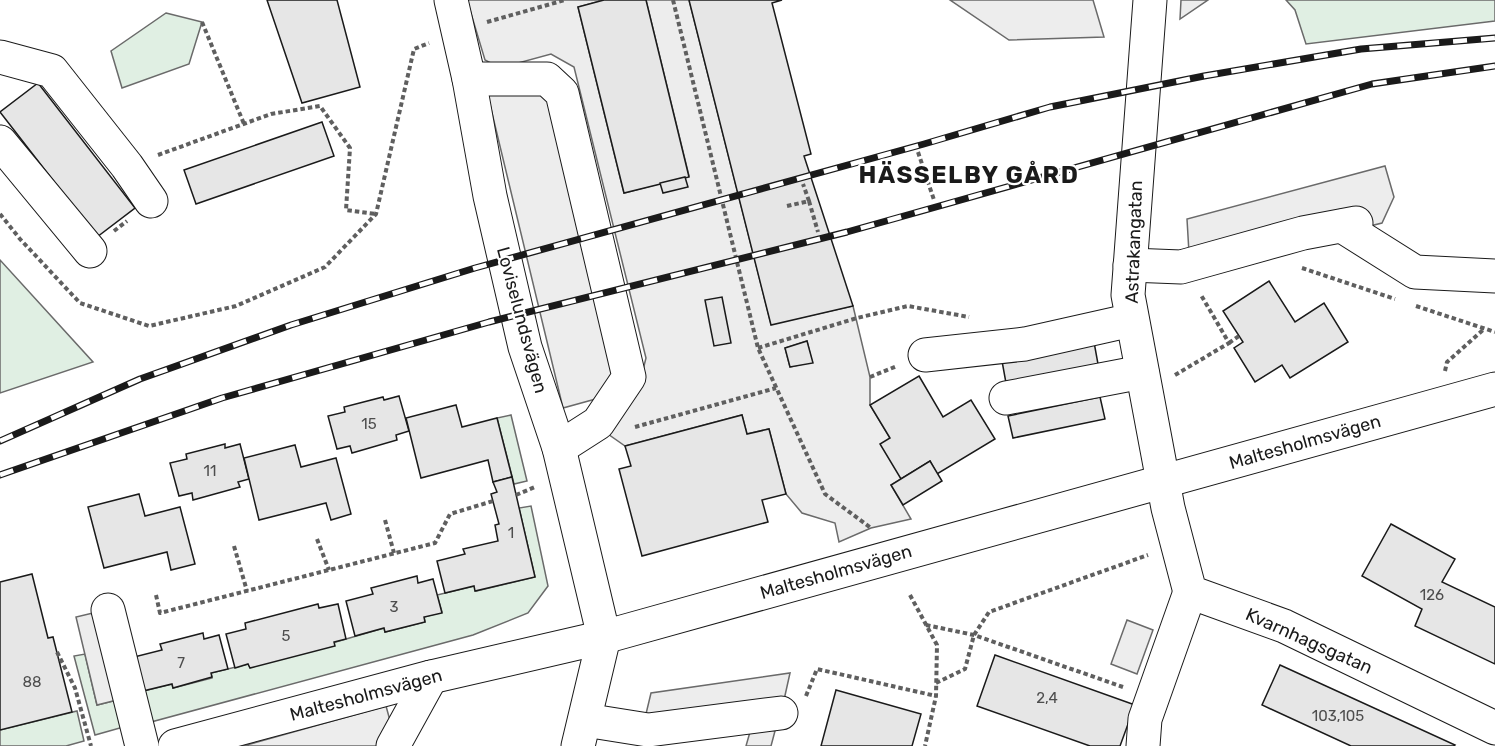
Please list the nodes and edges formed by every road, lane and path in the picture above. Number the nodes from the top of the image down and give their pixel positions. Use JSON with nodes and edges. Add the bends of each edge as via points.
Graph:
{"nodes":[{"id":1,"x":451,"y":0,"type":"edge"},
{"id":2,"x":565,"y":0,"type":"edge"},
{"id":3,"x":674,"y":0,"type":"edge"},
{"id":4,"x":1149,"y":0,"type":"edge"},
{"id":5,"x":202,"y":22,"type":"dead end"},
{"id":6,"x":486,"y":22,"type":"dead end"},
{"id":7,"x":414,"y":49,"type":"dead end"},
{"id":8,"x":0,"y":57,"type":"edge"},
{"id":9,"x":469,"y":79,"type":"junction"},
{"id":10,"x":244,"y":124,"type":"junction"},
{"id":11,"x":0,"y":142,"type":"edge"},
{"id":12,"x":918,"y":152,"type":"dead end"},
{"id":13,"x":127,"y":166,"type":"junction"},
{"id":14,"x":803,"y":184,"type":"dead end"},
{"id":15,"x":934,"y":200,"type":"dead end"},
{"id":16,"x":151,"y":201,"type":"joint"},
{"id":17,"x":809,"y":201,"type":"junction"},
{"id":18,"x":787,"y":206,"type":"dead end"},
{"id":19,"x":0,"y":214,"type":"edge"},
{"id":20,"x":376,"y":214,"type":"junction"},
{"id":21,"x":818,"y":232,"type":"dead end"},
{"id":22,"x":90,"y":252,"type":"joint"},
{"id":23,"x":1130,"y":265,"type":"junction"},
{"id":24,"x":1495,"y":276,"type":"edge"},
{"id":25,"x":1200,"y":294,"type":"dead end"},
{"id":26,"x":908,"y":306,"type":"dead end"},
{"id":27,"x":1132,"y":320,"type":"junction"},
{"id":28,"x":1485,"y":329,"type":"dead end"},
{"id":29,"x":1239,"y":336,"type":"dead end"},
{"id":30,"x":1229,"y":343,"type":"junction"},
{"id":31,"x":758,"y":348,"type":"junction"},
{"id":32,"x":925,"y":355,"type":"dead end"},
{"id":33,"x":1447,"y":362,"type":"dead end"},
{"id":34,"x":1144,"y":382,"type":"junction"},
{"id":35,"x":776,"y":388,"type":"junction"},
{"id":36,"x":1495,"y":389,"type":"edge"},
{"id":37,"x":1006,"y":398,"type":"dead end"},
{"id":38,"x":631,"y":428,"type":"dead end"},
{"id":39,"x":559,"y":448,"type":"junction"},
{"id":40,"x":1162,"y":482,"type":"junction"},
{"id":41,"x":493,"y":501,"type":"dead end"},
{"id":42,"x":385,"y":520,"type":"dead end"},
{"id":43,"x":871,"y":528,"type":"dead end"},
{"id":44,"x":317,"y":539,"type":"dead end"},
{"id":45,"x":1177,"y":545,"type":"junction"},
{"id":46,"x":234,"y":546,"type":"dead end"},
{"id":47,"x":394,"y":553,"type":"junction"},
{"id":48,"x":329,"y":570,"type":"junction"},
{"id":49,"x":247,"y":591,"type":"junction"},
{"id":50,"x":1190,"y":592,"type":"junction"},
{"id":51,"x":156,"y":595,"type":"dead end"},
{"id":52,"x":910,"y":595,"type":"dead end"},
{"id":53,"x":108,"y":610,"type":"dead end"},
{"id":54,"x":926,"y":625,"type":"junction"},
{"id":55,"x":974,"y":635,"type":"junction"},
{"id":56,"x":604,"y":637,"type":"junction"},
{"id":57,"x":57,"y":652,"type":"dead end"},
{"id":58,"x":431,"y":678,"type":"junction"},
{"id":59,"x":936,"y":683,"type":"junction"},
{"id":60,"x":936,"y":696,"type":"junction"},
{"id":61,"x":1152,"y":698,"type":"junction"},
{"id":62,"x":793,"y":706,"type":"joint"},
{"id":63,"x":1495,"y":728,"type":"edge"},
{"id":64,"x":581,"y":733,"type":"edge"},
{"id":65,"x":91,"y":746,"type":"edge"},
{"id":66,"x":142,"y":746,"type":"edge"},
{"id":67,"x":175,"y":746,"type":"edge"},
{"id":68,"x":393,"y":746,"type":"edge"},
{"id":69,"x":925,"y":746,"type":"edge"},
{"id":70,"x":1143,"y":746,"type":"edge"}],
"edges":[{"from":1,"to":9,"type":"street","name":"Loviselundsvägen"},
{"from":2,"to":6,"type":"path"},
{"from":3,"to":31,"type":"path"},
{"from":4,"to":23,"type":"street","name":"Astrakangatan"},
{"from":5,"to":10,"type":"path"},
{"from":7,"to":20,"type":"path"},
{"from":8,"to":13,"type":"street","via":[[52,71]]},
{"from":9,"to":39,"type":"street","name":"Loviselundsvägen","via":[[490,196],[525,347]]},
{"from":9,"to":39,"type":"street","via":[[547,79],[562,93],[629,377],[598,423]]},
{"from":10,"to":13,"type":"path"},
{"from":10,"to":20,"type":"path","via":[[271,114],[320,106],[350,148],[346,210]]},
{"from":11,"to":22,"type":"street"},
{"from":12,"to":15,"type":"path"},
{"from":13,"to":16,"type":"street"},
{"from":14,"to":17,"type":"path"},
{"from":16,"to":22,"type":"path"},
{"from":17,"to":18,"type":"path"},
{"from":17,"to":21,"type":"path"},
{"from":19,"to":20,"type":"path","via":[[80,303],[149,326],[236,306],[325,267]]},
{"from":23,"to":24,"type":"street","via":[[1181,267],[1349,224],[1415,272]]},
{"from":23,"to":27,"type":"street","name":"Astrakangatan","via":[[1128,296]]},
{"from":25,"to":30,"type":"path"},
{"from":26,"to":31,"type":"path"},
{"from":27,"to":32,"type":"street","via":[[1025,344]]},
{"from":27,"to":34,"type":"street","name":"Astrakangatan"},
{"from":28,"to":33,"type":"path"},
{"from":29,"to":30,"type":"path"},
{"from":30,"to":34,"type":"path"},
{"from":31,"to":35,"type":"path"},
{"from":34,"to":37,"type":"street"},
{"from":34,"to":40,"type":"street","name":"Astrakangatan"},
{"from":35,"to":38,"type":"path"},
{"from":35,"to":43,"type":"path","via":[[825,494]]},
{"from":36,"to":40,"type":"street","name":"Maltesholmsvägen"},
{"from":39,"to":56,"type":"street","name":"Loviselundsvägen"},
{"from":40,"to":45,"type":"street"},
{"from":40,"to":56,"type":"street","name":"Maltesholmsvägen"},
{"from":41,"to":47,"type":"path","via":[[450,514],[435,543]]},
{"from":42,"to":47,"type":"path"},
{"from":44,"to":48,"type":"path"},
{"from":45,"to":50,"type":"street"},
{"from":45,"to":55,"type":"path","via":[[989,612]]},
{"from":46,"to":49,"type":"path"},
{"from":47,"to":48,"type":"path"},
{"from":48,"to":49,"type":"path"},
{"from":49,"to":51,"type":"path","via":[[160,613]]},
{"from":50,"to":61,"type":"street"},
{"from":50,"to":63,"type":"street","name":"Kvarnhagsgatan","via":[[1284,626]]},
{"from":52,"to":54,"type":"path"},
{"from":53,"to":66,"type":"street"},
{"from":54,"to":55,"type":"path"},
{"from":54,"to":59,"type":"path","via":[[937,645]]},
{"from":55,"to":59,"type":"path","via":[[965,669]]},
{"from":55,"to":61,"type":"path"},
{"from":56,"to":58,"type":"street","name":"Maltesholmsvägen"},
{"from":56,"to":64,"type":"street"},
{"from":57,"to":65,"type":"path","via":[[75,688]]},
{"from":58,"to":67,"type":"street","name":"Maltesholmsvägen"},
{"from":58,"to":68,"type":"street"},
{"from":59,"to":60,"type":"path"},
{"from":60,"to":62,"type":"path","via":[[816,669]]},
{"from":60,"to":69,"type":"path"},
{"from":61,"to":70,"type":"street","via":[[1145,719]]},
{"from":62,"to":64,"type":"street","via":[[648,730]]}]}
